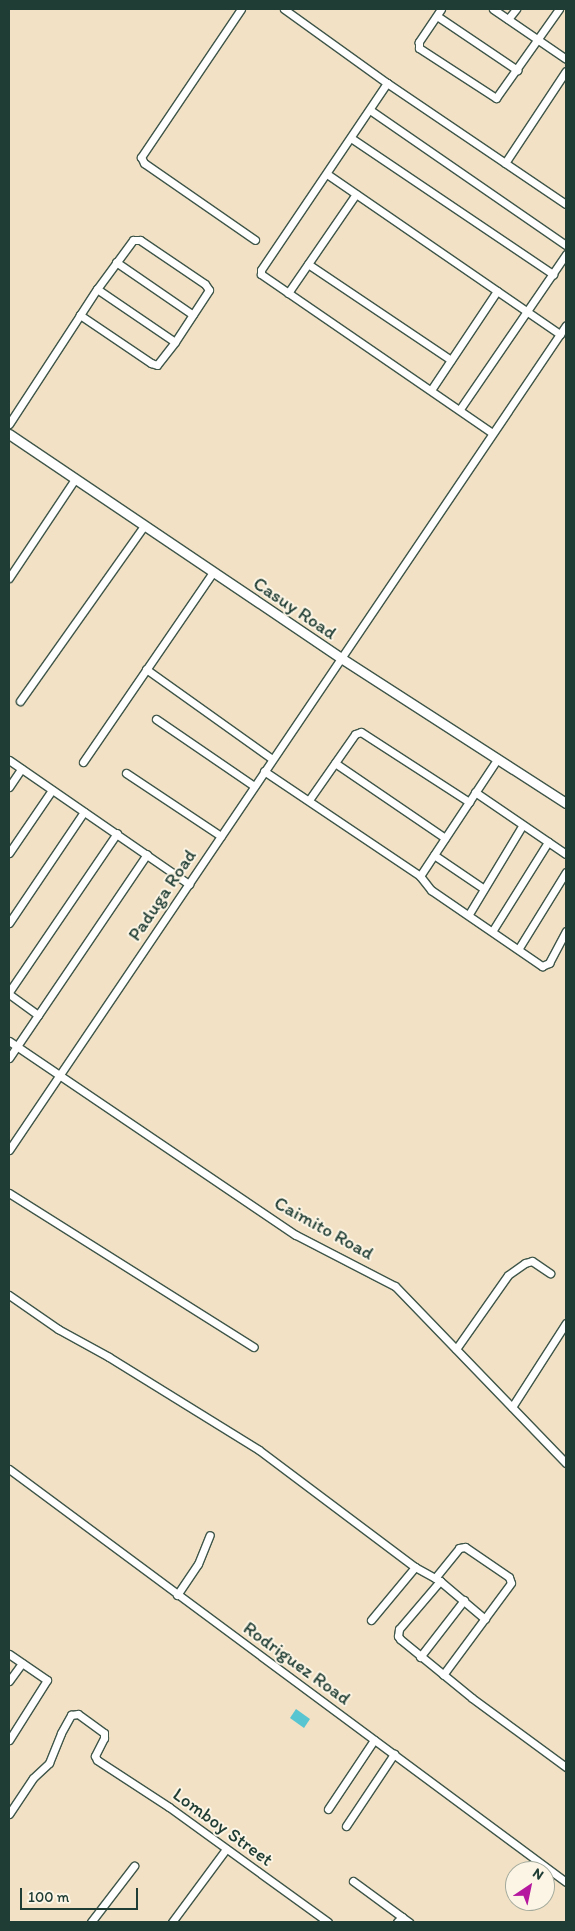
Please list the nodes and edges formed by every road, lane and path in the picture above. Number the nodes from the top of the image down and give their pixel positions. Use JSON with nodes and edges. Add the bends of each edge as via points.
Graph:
{"nodes":[{"id":1,"x":241,"y":9,"type":"edge"},
{"id":2,"x":284,"y":9,"type":"edge"},
{"id":3,"x":441,"y":9,"type":"edge"},
{"id":4,"x":493,"y":9,"type":"edge"},
{"id":5,"x":516,"y":9,"type":"edge"},
{"id":6,"x":559,"y":9,"type":"edge"},
{"id":7,"x":437,"y":16,"type":"junction"},
{"id":8,"x":508,"y":19,"type":"junction"},
{"id":9,"x":538,"y":39,"type":"junction"},
{"id":10,"x":566,"y":59,"type":"edge"},
{"id":11,"x":517,"y":70,"type":"junction"},
{"id":12,"x":566,"y":71,"type":"edge"},
{"id":13,"x":387,"y":83,"type":"junction"},
{"id":14,"x":370,"y":110,"type":"junction"},
{"id":15,"x":351,"y":138,"type":"junction"},
{"id":16,"x":505,"y":163,"type":"junction"},
{"id":17,"x":326,"y":174,"type":"junction"},
{"id":18,"x":356,"y":194,"type":"junction"},
{"id":19,"x":566,"y":204,"type":"edge"},
{"id":20,"x":255,"y":240,"type":"dead end"},
{"id":21,"x":566,"y":244,"type":"edge"},
{"id":22,"x":566,"y":254,"type":"edge"},
{"id":23,"x":116,"y":262,"type":"junction"},
{"id":24,"x":308,"y":264,"type":"junction"},
{"id":25,"x":553,"y":274,"type":"junction"},
{"id":26,"x":97,"y":289,"type":"junction"},
{"id":27,"x":497,"y":292,"type":"junction"},
{"id":28,"x":288,"y":293,"type":"junction"},
{"id":29,"x":528,"y":312,"type":"junction"},
{"id":30,"x":80,"y":314,"type":"junction"},
{"id":31,"x":193,"y":315,"type":"junction"},
{"id":32,"x":566,"y":325,"type":"edge"},
{"id":33,"x":560,"y":334,"type":"junction"},
{"id":34,"x":175,"y":342,"type":"junction"},
{"id":35,"x":451,"y":360,"type":"junction"},
{"id":36,"x":431,"y":390,"type":"junction"},
{"id":37,"x":460,"y":409,"type":"junction"},
{"id":38,"x":9,"y":424,"type":"edge"},
{"id":39,"x":492,"y":433,"type":"junction"},
{"id":40,"x":9,"y":434,"type":"edge"},
{"id":41,"x":75,"y":479,"type":"junction"},
{"id":42,"x":144,"y":526,"type":"junction"},
{"id":43,"x":213,"y":572,"type":"junction"},
{"id":44,"x":9,"y":578,"type":"edge"},
{"id":45,"x":341,"y":658,"type":"junction"},
{"id":46,"x":146,"y":669,"type":"junction"},
{"id":47,"x":20,"y":701,"type":"dead end"},
{"id":48,"x":156,"y":719,"type":"dead end"},
{"id":49,"x":498,"y":758,"type":"junction"},
{"id":50,"x":272,"y":759,"type":"junction"},
{"id":51,"x":9,"y":760,"type":"edge"},
{"id":52,"x":83,"y":762,"type":"dead end"},
{"id":53,"x":334,"y":764,"type":"junction"},
{"id":54,"x":21,"y":769,"type":"junction"},
{"id":55,"x":264,"y":771,"type":"junction"},
{"id":56,"x":126,"y":773,"type":"dead end"},
{"id":57,"x":254,"y":786,"type":"junction"},
{"id":58,"x":9,"y":787,"type":"edge"},
{"id":59,"x":52,"y":790,"type":"junction"},
{"id":60,"x":475,"y":792,"type":"junction"},
{"id":61,"x":309,"y":800,"type":"junction"},
{"id":62,"x":565,"y":800,"type":"edge"},
{"id":63,"x":469,"y":802,"type":"junction"},
{"id":64,"x":84,"y":812,"type":"junction"},
{"id":65,"x":522,"y":826,"type":"junction"},
{"id":66,"x":117,"y":833,"type":"junction"},
{"id":67,"x":221,"y":836,"type":"junction"},
{"id":68,"x":445,"y":838,"type":"junction"},
{"id":69,"x":548,"y":842,"type":"junction"},
{"id":70,"x":9,"y":853,"type":"edge"},
{"id":71,"x":147,"y":854,"type":"junction"},
{"id":72,"x":566,"y":854,"type":"edge"},
{"id":73,"x":434,"y":855,"type":"junction"},
{"id":74,"x":566,"y":872,"type":"edge"},
{"id":75,"x":420,"y":876,"type":"junction"},
{"id":76,"x":190,"y":884,"type":"junction"},
{"id":77,"x":484,"y":889,"type":"junction"},
{"id":78,"x":468,"y":914,"type":"junction"},
{"id":79,"x":9,"y":923,"type":"edge"},
{"id":80,"x":493,"y":930,"type":"junction"},
{"id":81,"x":566,"y":931,"type":"edge"},
{"id":82,"x":519,"y":948,"type":"junction"},
{"id":83,"x":9,"y":993,"type":"edge"},
{"id":84,"x":38,"y":1015,"type":"junction"},
{"id":85,"x":9,"y":1041,"type":"edge"},
{"id":86,"x":16,"y":1047,"type":"junction"},
{"id":87,"x":9,"y":1058,"type":"edge"},
{"id":88,"x":59,"y":1074,"type":"junction"},
{"id":89,"x":9,"y":1150,"type":"edge"},
{"id":90,"x":9,"y":1193,"type":"edge"},
{"id":91,"x":550,"y":1273,"type":"dead end"},
{"id":92,"x":9,"y":1295,"type":"edge"},
{"id":93,"x":566,"y":1323,"type":"edge"},
{"id":94,"x":254,"y":1347,"type":"dead end"},
{"id":95,"x":456,"y":1349,"type":"junction"},
{"id":96,"x":512,"y":1407,"type":"junction"},
{"id":97,"x":566,"y":1463,"type":"edge"},
{"id":98,"x":9,"y":1469,"type":"edge"},
{"id":99,"x":210,"y":1535,"type":"dead end"},
{"id":100,"x":415,"y":1566,"type":"junction"},
{"id":101,"x":438,"y":1579,"type":"junction"},
{"id":102,"x":177,"y":1595,"type":"junction"},
{"id":103,"x":464,"y":1600,"type":"junction"},
{"id":104,"x":486,"y":1619,"type":"junction"},
{"id":105,"x":372,"y":1620,"type":"dead end"},
{"id":106,"x":9,"y":1654,"type":"edge"},
{"id":107,"x":420,"y":1657,"type":"junction"},
{"id":108,"x":22,"y":1663,"type":"junction"},
{"id":109,"x":443,"y":1675,"type":"junction"},
{"id":110,"x":9,"y":1682,"type":"edge"},
{"id":111,"x":9,"y":1740,"type":"edge"},
{"id":112,"x":374,"y":1740,"type":"junction"},
{"id":113,"x":394,"y":1754,"type":"junction"},
{"id":114,"x":566,"y":1767,"type":"edge"},
{"id":115,"x":328,"y":1809,"type":"dead end"},
{"id":116,"x":9,"y":1814,"type":"edge"},
{"id":117,"x":346,"y":1826,"type":"dead end"},
{"id":118,"x":226,"y":1849,"type":"junction"},
{"id":119,"x":134,"y":1866,"type":"dead end"},
{"id":120,"x":353,"y":1881,"type":"dead end"},
{"id":121,"x":566,"y":1882,"type":"edge"},
{"id":122,"x":400,"y":1920,"type":"edge"},
{"id":123,"x":90,"y":1922,"type":"edge"},
{"id":124,"x":172,"y":1922,"type":"edge"},
{"id":125,"x":328,"y":1922,"type":"edge"},
{"id":126,"x":410,"y":1922,"type":"edge"}],
"edges":[{"from":1,"to":20,"type":"street","via":[[141,157],[144,163]]},
{"from":2,"to":13,"type":"street"},
{"from":3,"to":7,"type":"street"},
{"from":4,"to":8,"type":"street"},
{"from":5,"to":8,"type":"street"},
{"from":6,"to":9,"type":"street"},
{"from":7,"to":11,"type":"street"},
{"from":7,"to":11,"type":"street","via":[[419,42],[421,49],[496,98]]},
{"from":8,"to":9,"type":"street"},
{"from":9,"to":10,"type":"street"},
{"from":9,"to":11,"type":"street"},
{"from":12,"to":16,"type":"street"},
{"from":13,"to":14,"type":"street"},
{"from":13,"to":16,"type":"street"},
{"from":14,"to":15,"type":"street"},
{"from":14,"to":21,"type":"street"},
{"from":15,"to":17,"type":"street"},
{"from":15,"to":25,"type":"street"},
{"from":16,"to":19,"type":"street"},
{"from":17,"to":18,"type":"street"},
{"from":17,"to":28,"type":"street","via":[[260,272]]},
{"from":18,"to":24,"type":"street"},
{"from":18,"to":27,"type":"street"},
{"from":22,"to":25,"type":"street"},
{"from":23,"to":26,"type":"street"},
{"from":23,"to":31,"type":"street"},
{"from":23,"to":31,"type":"street","via":[[136,239],[205,284],[208,294]]},
{"from":24,"to":28,"type":"street"},
{"from":24,"to":35,"type":"street"},
{"from":25,"to":29,"type":"street"},
{"from":26,"to":30,"type":"street"},
{"from":26,"to":34,"type":"street"},
{"from":27,"to":29,"type":"street"},
{"from":27,"to":35,"type":"street"},
{"from":28,"to":36,"type":"street"},
{"from":29,"to":33,"type":"street"},
{"from":29,"to":37,"type":"street"},
{"from":30,"to":34,"type":"street","via":[[154,365],[160,363]]},
{"from":30,"to":38,"type":"street"},
{"from":31,"to":34,"type":"street"},
{"from":32,"to":33,"type":"street","name":"Paduga Road"},
{"from":33,"to":39,"type":"street","name":"Paduga Road"},
{"from":35,"to":36,"type":"street"},
{"from":36,"to":37,"type":"street"},
{"from":37,"to":39,"type":"street"},
{"from":39,"to":45,"type":"street","name":"Paduga Road"},
{"from":40,"to":41,"type":"street","name":"Casuy Road"},
{"from":41,"to":42,"type":"street","name":"Casuy Road"},
{"from":41,"to":44,"type":"street"},
{"from":42,"to":43,"type":"street","name":"Casuy Road"},
{"from":42,"to":47,"type":"street"},
{"from":43,"to":45,"type":"street","name":"Casuy Road"},
{"from":43,"to":46,"type":"street"},
{"from":45,"to":49,"type":"street","name":"Casuy Road"},
{"from":45,"to":50,"type":"street","name":"Paduga Road"},
{"from":46,"to":50,"type":"street"},
{"from":46,"to":52,"type":"street"},
{"from":48,"to":57,"type":"street"},
{"from":49,"to":60,"type":"street"},
{"from":49,"to":62,"type":"street","name":"Casuy Road"},
{"from":50,"to":55,"type":"street","name":"Paduga Road"},
{"from":51,"to":54,"type":"street"},
{"from":53,"to":61,"type":"street"},
{"from":53,"to":63,"type":"street","via":[[355,734],[361,732]]},
{"from":53,"to":68,"type":"street"},
{"from":54,"to":58,"type":"street"},
{"from":54,"to":59,"type":"street"},
{"from":55,"to":57,"type":"street","name":"Paduga Road"},
{"from":55,"to":61,"type":"street"},
{"from":56,"to":67,"type":"street"},
{"from":57,"to":67,"type":"street","name":"Paduga Road"},
{"from":59,"to":64,"type":"street"},
{"from":59,"to":70,"type":"street"},
{"from":60,"to":63,"type":"street"},
{"from":60,"to":65,"type":"street"},
{"from":61,"to":75,"type":"street"},
{"from":63,"to":68,"type":"street"},
{"from":64,"to":66,"type":"street"},
{"from":64,"to":79,"type":"street"},
{"from":65,"to":69,"type":"street"},
{"from":65,"to":77,"type":"street"},
{"from":66,"to":71,"type":"street"},
{"from":66,"to":83,"type":"street"},
{"from":67,"to":76,"type":"street","name":"Paduga Road"},
{"from":68,"to":73,"type":"street"},
{"from":69,"to":72,"type":"street"},
{"from":69,"to":80,"type":"street"},
{"from":71,"to":76,"type":"street"},
{"from":71,"to":84,"type":"street"},
{"from":73,"to":75,"type":"street"},
{"from":73,"to":77,"type":"street"},
{"from":74,"to":82,"type":"street"},
{"from":75,"to":78,"type":"street","via":[[427,887]]},
{"from":76,"to":88,"type":"street","name":"Paduga Road"},
{"from":77,"to":78,"type":"street"},
{"from":78,"to":80,"type":"street"},
{"from":80,"to":82,"type":"street"},
{"from":81,"to":82,"type":"street","via":[[544,966]]},
{"from":83,"to":84,"type":"street"},
{"from":84,"to":86,"type":"street"},
{"from":85,"to":86,"type":"street","name":"Caimito Road"},
{"from":86,"to":87,"type":"street"},
{"from":86,"to":88,"type":"street","name":"Caimito Road"},
{"from":88,"to":89,"type":"street","name":"Paduga Road"},
{"from":88,"to":95,"type":"street","name":"Caimito Road","via":[[302,1239],[389,1282]]},
{"from":90,"to":94,"type":"street"},
{"from":91,"to":95,"type":"street","via":[[532,1261],[508,1275]]},
{"from":92,"to":100,"type":"street","via":[[58,1329],[259,1450]]},
{"from":93,"to":96,"type":"street"},
{"from":95,"to":96,"type":"street","name":"Caimito Road"},
{"from":96,"to":97,"type":"street","name":"Caimito Road"},
{"from":98,"to":102,"type":"street","name":"Rodriguez Road"},
{"from":99,"to":102,"type":"street","via":[[198,1564]]},
{"from":100,"to":101,"type":"street"},
{"from":100,"to":105,"type":"street"},
{"from":101,"to":103,"type":"street"},
{"from":101,"to":104,"type":"street","via":[[459,1548],[465,1547],[509,1577],[511,1586]]},
{"from":101,"to":107,"type":"street","via":[[398,1633],[400,1639]]},
{"from":102,"to":112,"type":"street","name":"Rodriguez Road"},
{"from":103,"to":104,"type":"street"},
{"from":103,"to":107,"type":"street"},
{"from":104,"to":109,"type":"street"},
{"from":106,"to":108,"type":"street"},
{"from":107,"to":109,"type":"street"},
{"from":108,"to":110,"type":"street"},
{"from":108,"to":111,"type":"street","via":[[47,1683]]},
{"from":109,"to":114,"type":"street"},
{"from":112,"to":113,"type":"street","name":"Rodriguez Road"},
{"from":112,"to":115,"type":"street"},
{"from":113,"to":117,"type":"street"},
{"from":113,"to":121,"type":"street","name":"Rodriguez Road"},
{"from":116,"to":118,"type":"street","name":"Lomboy Street","via":[[33,1778],[49,1763],[73,1714],[78,1714],[104,1733],[95,1756],[97,1760]]},
{"from":118,"to":124,"type":"street"},
{"from":118,"to":125,"type":"street","name":"Lomboy Street"},
{"from":119,"to":123,"type":"street"},
{"from":120,"to":122,"type":"street"},
{"from":122,"to":126,"type":"street"}]}
